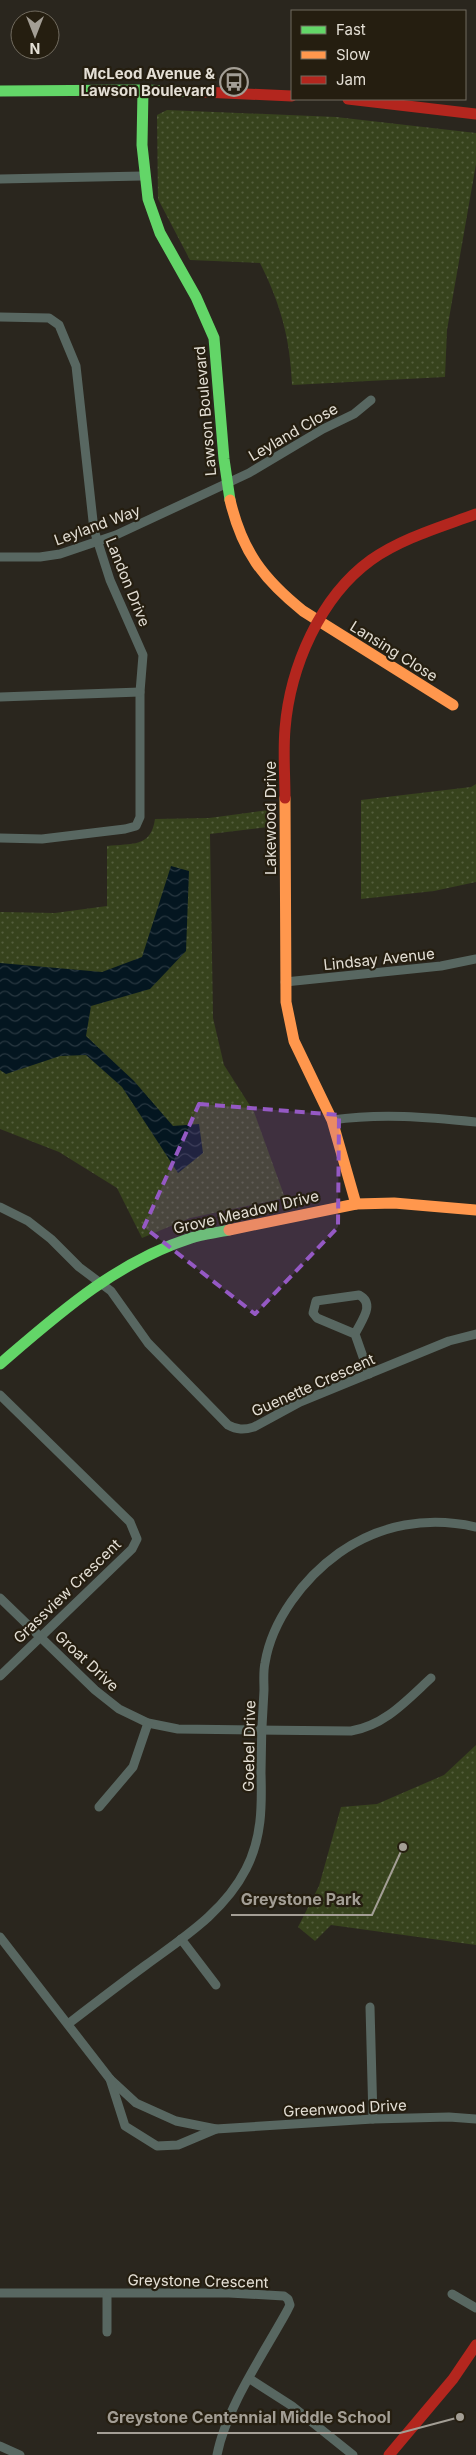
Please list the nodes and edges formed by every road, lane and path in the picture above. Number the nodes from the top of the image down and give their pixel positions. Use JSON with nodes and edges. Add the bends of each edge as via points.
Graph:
{"nodes":[{"id":1,"x":143,"y":90,"type":"junction"},
{"id":2,"x":0,"y":91,"type":"edge"},
{"id":3,"x":291,"y":96,"type":"edge"},
{"id":4,"x":357,"y":100,"type":"edge"},
{"id":5,"x":476,"y":114,"type":"edge"},
{"id":6,"x":142,"y":176,"type":"junction"},
{"id":7,"x":0,"y":179,"type":"edge"},
{"id":8,"x":0,"y":317,"type":"edge"},
{"id":9,"x":371,"y":400,"type":"dead end"},
{"id":10,"x":226,"y":485,"type":"junction"},
{"id":11,"x":476,"y":514,"type":"edge"},
{"id":12,"x":97,"y":542,"type":"junction"},
{"id":13,"x":0,"y":557,"type":"edge"},
{"id":14,"x":319,"y":622,"type":"junction"},
{"id":15,"x":140,"y":692,"type":"junction"},
{"id":16,"x":0,"y":697,"type":"edge"},
{"id":17,"x":453,"y":705,"type":"dead end"},
{"id":18,"x":0,"y":838,"type":"edge"},
{"id":19,"x":476,"y":959,"type":"edge"},
{"id":20,"x":285,"y":982,"type":"junction"},
{"id":21,"x":332,"y":1120,"type":"junction"},
{"id":22,"x":476,"y":1122,"type":"edge"},
{"id":23,"x":356,"y":1204,"type":"junction"},
{"id":24,"x":0,"y":1207,"type":"edge"},
{"id":25,"x":476,"y":1210,"type":"edge"},
{"id":26,"x":101,"y":1282,"type":"junction"},
{"id":27,"x":355,"y":1334,"type":"junction"},
{"id":28,"x":476,"y":1334,"type":"edge"},
{"id":29,"x":0,"y":1364,"type":"edge"},
{"id":30,"x":369,"y":1374,"type":"junction"},
{"id":31,"x":0,"y":1395,"type":"edge"},
{"id":32,"x":476,"y":1526,"type":"edge"},
{"id":33,"x":0,"y":1598,"type":"edge"},
{"id":34,"x":40,"y":1636,"type":"junction"},
{"id":35,"x":0,"y":1676,"type":"edge"},
{"id":36,"x":430,"y":1678,"type":"dead end"},
{"id":37,"x":148,"y":1723,"type":"junction"},
{"id":38,"x":261,"y":1732,"type":"junction"},
{"id":39,"x":99,"y":1806,"type":"dead end"},
{"id":40,"x":0,"y":1937,"type":"edge"},
{"id":41,"x":181,"y":1939,"type":"junction"},
{"id":42,"x":216,"y":1985,"type":"dead end"},
{"id":43,"x":370,"y":2007,"type":"dead end"},
{"id":44,"x":68,"y":2024,"type":"junction"},
{"id":45,"x":110,"y":2079,"type":"junction"},
{"id":46,"x":373,"y":2119,"type":"junction"},
{"id":47,"x":476,"y":2119,"type":"edge"},
{"id":48,"x":216,"y":2129,"type":"junction"},
{"id":49,"x":0,"y":2293,"type":"edge"},
{"id":50,"x":107,"y":2294,"type":"junction"},
{"id":51,"x":452,"y":2294,"type":"dead end"},
{"id":52,"x":476,"y":2308,"type":"edge"},
{"id":53,"x":107,"y":2332,"type":"dead end"},
{"id":54,"x":476,"y":2345,"type":"edge"},
{"id":55,"x":250,"y":2379,"type":"junction"},
{"id":56,"x":0,"y":2446,"type":"edge"},
{"id":57,"x":20,"y":2455,"type":"edge"},
{"id":58,"x":218,"y":2455,"type":"edge"},
{"id":59,"x":353,"y":2455,"type":"edge"},
{"id":60,"x":389,"y":2455,"type":"edge"}],
"edges":[{"from":1,"to":2,"type":"street"},
{"from":1,"to":3,"type":"street"},
{"from":1,"to":6,"type":"street","name":"Lawson Boulevard"},
{"from":4,"to":5,"type":"street"},
{"from":6,"to":7,"type":"street"},
{"from":6,"to":10,"type":"street","name":"Lawson Boulevard","via":[[160,233],[207,315],[214,338]]},
{"from":8,"to":12,"type":"street","name":"Landon Drive","via":[[42,317],[59,325],[76,366]]},
{"from":9,"to":10,"type":"street","name":"Leyland Close","via":[[354,414],[323,428]]},
{"from":10,"to":12,"type":"street","name":"Leyland Way"},
{"from":10,"to":14,"type":"street","name":"Lawson Boulevard","via":[[243,539],[262,572],[281,593]]},
{"from":11,"to":14,"type":"street","name":"Lakewood Drive","via":[[407,540],[371,560],[350,579]]},
{"from":12,"to":13,"type":"street","name":"Leyland Way","via":[[51,556]]},
{"from":12,"to":15,"type":"street","name":"Landon Drive","via":[[143,655]]},
{"from":14,"to":17,"type":"street","name":"Lansing Close"},
{"from":14,"to":20,"type":"street","name":"Lakewood Drive","via":[[296,669],[285,729]]},
{"from":15,"to":16,"type":"street"},
{"from":15,"to":18,"type":"street","name":"Landon Drive","via":[[140,817],[136,826],[42,839]]},
{"from":19,"to":20,"type":"street","name":"Lindsay Avenue","via":[[441,966]]},
{"from":20,"to":21,"type":"street","name":"Lakewood Drive","via":[[289,1025],[294,1041]]},
{"from":21,"to":22,"type":"street","via":[[400,1115]]},
{"from":21,"to":23,"type":"street","name":"Lakewood Drive"},
{"from":23,"to":25,"type":"street","name":"Grove Meadow Drive","via":[[394,1203]]},
{"from":23,"to":26,"type":"street","name":"Grove Meadow Drive","via":[[192,1238],[147,1256]]},
{"from":24,"to":26,"type":"street","name":"Guenette Crescent","via":[[28,1221],[79,1267]]},
{"from":26,"to":29,"type":"street","name":"Grove Meadow Drive"},
{"from":26,"to":30,"type":"street","name":"Guenette Crescent","via":[[116,1297],[154,1350],[234,1428],[254,1427],[287,1408]]},
{"from":27,"to":27,"type":"street","via":[[367,1311],[365,1298],[358,1295],[316,1302],[313,1313],[317,1318]]},
{"from":27,"to":30,"type":"street"},
{"from":28,"to":30,"type":"street","name":"Guenette Crescent","via":[[449,1341]]},
{"from":31,"to":34,"type":"street","name":"Grassview Crescent","via":[[130,1522],[137,1539],[132,1549]]},
{"from":32,"to":38,"type":"street","name":"Goebel Drive","via":[[445,1522],[400,1525],[365,1538],[330,1560],[294,1599],[270,1641],[264,1664]]},
{"from":33,"to":34,"type":"street","name":"Groat Drive"},
{"from":34,"to":35,"type":"street","name":"Grassview Crescent"},
{"from":34,"to":37,"type":"street","name":"Groat Drive","via":[[95,1690],[119,1708]]},
{"from":36,"to":38,"type":"street","name":"Groat Drive","via":[[392,1715],[366,1728],[333,1732]]},
{"from":37,"to":38,"type":"street","name":"Groat Drive","via":[[178,1729]]},
{"from":37,"to":39,"type":"street","via":[[133,1767]]},
{"from":38,"to":41,"type":"street","name":"Goebel Drive","via":[[262,1808],[253,1853],[226,1901]]},
{"from":40,"to":44,"type":"street","name":"Greenwood Drive"},
{"from":41,"to":42,"type":"street"},
{"from":41,"to":44,"type":"street","name":"Goebel Drive"},
{"from":43,"to":46,"type":"street"},
{"from":44,"to":45,"type":"street","name":"Greenwood Drive"},
{"from":45,"to":48,"type":"street","name":"Greenwood Drive","via":[[136,2103],[176,2120]]},
{"from":45,"to":48,"type":"street","name":"Greenwood Drive","via":[[125,2126],[157,2146],[178,2145]]},
{"from":46,"to":47,"type":"street","name":"Greenwood Drive"},
{"from":46,"to":48,"type":"street","name":"Greenwood Drive"},
{"from":49,"to":50,"type":"street","name":"Greystone Crescent"},
{"from":50,"to":53,"type":"street","name":"Greystone Crescent"},
{"from":50,"to":55,"type":"street","name":"Greystone Crescent","via":[[284,2296],[290,2305]]},
{"from":51,"to":52,"type":"street"},
{"from":54,"to":60,"type":"street"},
{"from":55,"to":58,"type":"street","name":"Greystone Crescent","via":[[234,2409]]},
{"from":55,"to":59,"type":"street","via":[[299,2411]]},
{"from":56,"to":57,"type":"street"}]}
